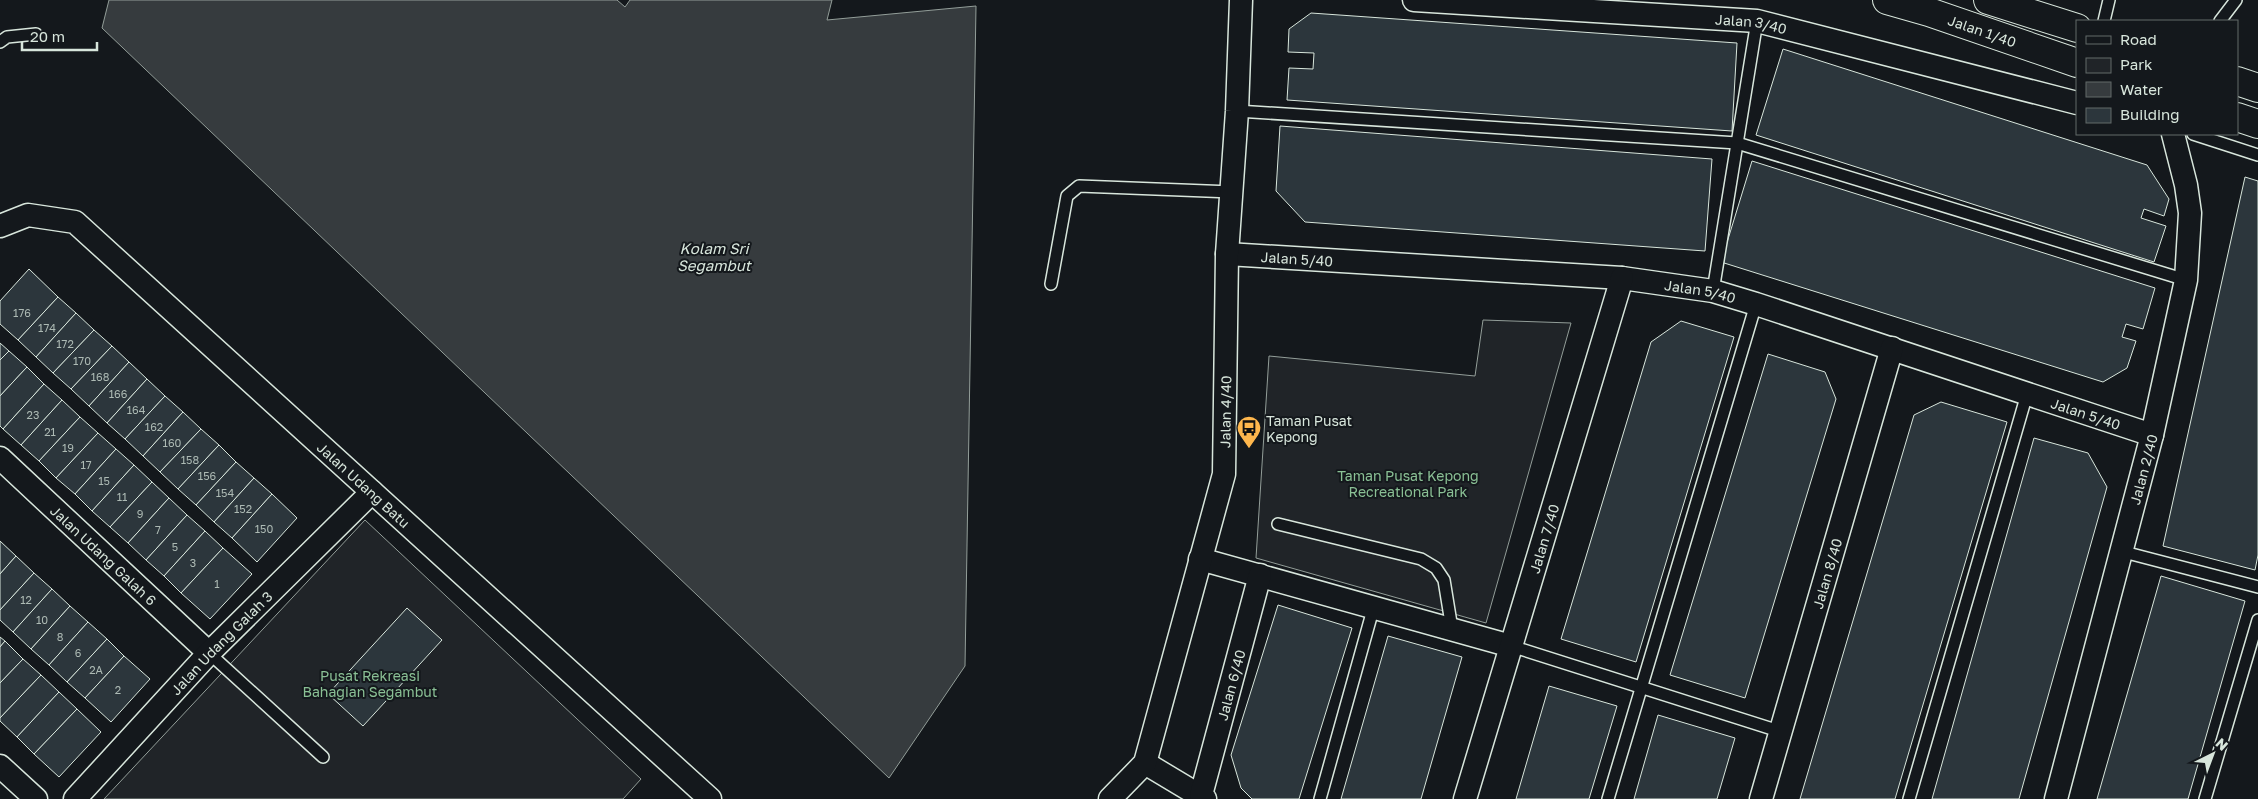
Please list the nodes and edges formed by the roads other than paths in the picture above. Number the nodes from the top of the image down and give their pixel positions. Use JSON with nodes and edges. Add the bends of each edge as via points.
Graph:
{"nodes":[{"id":1,"x":1241,"y":0,"type":"edge"},
{"id":2,"x":1414,"y":0,"type":"edge"},
{"id":3,"x":1887,"y":0,"type":"edge"},
{"id":4,"x":1988,"y":0,"type":"edge"},
{"id":5,"x":2109,"y":0,"type":"edge"},
{"id":6,"x":2236,"y":0,"type":"edge"},
{"id":7,"x":2104,"y":20,"type":"edge"},
{"id":8,"x":2221,"y":20,"type":"edge"},
{"id":9,"x":1757,"y":21,"type":"junction"},
{"id":10,"x":2076,"y":28,"type":"edge"},
{"id":11,"x":36,"y":34,"type":"dead end"},
{"id":12,"x":0,"y":42,"type":"edge"},
{"id":13,"x":2076,"y":63,"type":"edge"},
{"id":14,"x":2238,"y":81,"type":"edge"},
{"id":15,"x":2258,"y":88,"type":"edge"},
{"id":16,"x":2076,"y":103,"type":"edge"},
{"id":17,"x":1237,"y":112,"type":"junction"},
{"id":18,"x":2238,"y":117,"type":"edge"},
{"id":19,"x":2258,"y":124,"type":"edge"},
{"id":20,"x":2173,"y":135,"type":"edge"},
{"id":21,"x":2196,"y":135,"type":"edge"},
{"id":22,"x":1737,"y":143,"type":"junction"},
{"id":23,"x":2258,"y":155,"type":"edge"},
{"id":24,"x":1232,"y":192,"type":"junction"},
{"id":25,"x":0,"y":226,"type":"edge"},
{"id":26,"x":1227,"y":254,"type":"junction"},
{"id":27,"x":1622,"y":278,"type":"junction"},
{"id":28,"x":2186,"y":280,"type":"junction"},
{"id":29,"x":1052,"y":284,"type":"dead end"},
{"id":30,"x":1713,"y":291,"type":"junction"},
{"id":31,"x":1756,"y":304,"type":"junction"},
{"id":32,"x":1892,"y":348,"type":"junction"},
{"id":33,"x":2027,"y":394,"type":"junction"},
{"id":34,"x":2152,"y":435,"type":"junction"},
{"id":35,"x":0,"y":458,"type":"edge"},
{"id":36,"x":372,"y":492,"type":"junction"},
{"id":37,"x":1278,"y":524,"type":"dead end"},
{"id":38,"x":2120,"y":551,"type":"junction"},
{"id":39,"x":1200,"y":559,"type":"junction"},
{"id":40,"x":1260,"y":575,"type":"junction"},
{"id":41,"x":2258,"y":587,"type":"edge"},
{"id":42,"x":1374,"y":606,"type":"junction"},
{"id":43,"x":2258,"y":620,"type":"edge"},
{"id":44,"x":1452,"y":628,"type":"junction"},
{"id":45,"x":1511,"y":646,"type":"junction"},
{"id":46,"x":209,"y":653,"type":"junction"},
{"id":47,"x":1642,"y":687,"type":"junction"},
{"id":48,"x":1782,"y":732,"type":"junction"},
{"id":49,"x":322,"y":757,"type":"dead end"},
{"id":50,"x":1145,"y":763,"type":"junction"},
{"id":51,"x":0,"y":766,"type":"edge"},
{"id":52,"x":697,"y":795,"type":"edge"},
{"id":53,"x":1203,"y":797,"type":"edge"},
{"id":54,"x":36,"y":799,"type":"edge"},
{"id":55,"x":76,"y":799,"type":"edge"},
{"id":56,"x":1110,"y":799,"type":"edge"},
{"id":57,"x":1320,"y":799,"type":"edge"},
{"id":58,"x":1465,"y":799,"type":"edge"},
{"id":59,"x":1608,"y":799,"type":"edge"},
{"id":60,"x":1761,"y":799,"type":"edge"},
{"id":61,"x":1909,"y":799,"type":"edge"},
{"id":62,"x":2056,"y":799,"type":"edge"},
{"id":63,"x":2205,"y":799,"type":"edge"}],
"edges":[{"from":1,"to":17,"type":"street","name":"Jalan 4/40"},
{"from":2,"to":9,"type":"street","name":"Jalan 3/40"},
{"from":3,"to":13,"type":"main road","name":"Jalan 1/40"},
{"from":4,"to":10,"type":"main road"},
{"from":5,"to":7,"type":"lane"},
{"from":6,"to":8,"type":"lane"},
{"from":9,"to":16,"type":"street","name":"Jalan 3/40"},
{"from":9,"to":22,"type":"lane"},
{"from":11,"to":12,"type":"lane"},
{"from":14,"to":15,"type":"main road"},
{"from":17,"to":22,"type":"lane"},
{"from":17,"to":24,"type":"street","name":"Jalan 4/40"},
{"from":18,"to":19,"type":"main road"},
{"from":20,"to":28,"type":"street","name":"Jalan 2/40","via":[[2190,213]]},
{"from":21,"to":23,"type":"lane"},
{"from":22,"to":28,"type":"lane"},
{"from":22,"to":30,"type":"lane"},
{"from":24,"to":26,"type":"street","name":"Jalan 4/40"},
{"from":24,"to":29,"type":"lane","via":[[1079,186],[1066,196]]},
{"from":25,"to":36,"type":"street","name":"Jalan Udang Batu","via":[[28,215],[75,222]]},
{"from":26,"to":27,"type":"street","name":"Jalan 5/40"},
{"from":26,"to":39,"type":"street","name":"Jalan 4/40","via":[[1224,474]]},
{"from":27,"to":30,"type":"street","name":"Jalan 5/40"},
{"from":27,"to":45,"type":"street","name":"Jalan 7/40"},
{"from":28,"to":34,"type":"street","name":"Jalan 2/40"},
{"from":30,"to":31,"type":"street","name":"Jalan 5/40"},
{"from":31,"to":32,"type":"street","name":"Jalan 5/40"},
{"from":31,"to":47,"type":"lane"},
{"from":32,"to":33,"type":"street","name":"Jalan 5/40"},
{"from":32,"to":48,"type":"street","name":"Jalan 8/40"},
{"from":33,"to":34,"type":"street","name":"Jalan 5/40"},
{"from":33,"to":61,"type":"lane"},
{"from":34,"to":38,"type":"street","name":"Jalan 2/40"},
{"from":35,"to":46,"type":"street","name":"Jalan Udang Galah 6"},
{"from":36,"to":46,"type":"street","name":"Jalan Udang Galah 3"},
{"from":36,"to":52,"type":"street","name":"Jalan Udang Batu"},
{"from":37,"to":44,"type":"lane","via":[[1421,559],[1436,568],[1444,580]]},
{"from":38,"to":41,"type":"lane"},
{"from":38,"to":62,"type":"street","name":"Jalan 2/40"},
{"from":39,"to":40,"type":"street"},
{"from":39,"to":50,"type":"street","name":"Jalan 4/40"},
{"from":40,"to":42,"type":"street"},
{"from":40,"to":53,"type":"street","name":"Jalan 6/40"},
{"from":42,"to":44,"type":"street"},
{"from":42,"to":57,"type":"lane"},
{"from":43,"to":63,"type":"lane"},
{"from":44,"to":45,"type":"street"},
{"from":45,"to":47,"type":"lane"},
{"from":45,"to":58,"type":"street","name":"Jalan 7/40"},
{"from":46,"to":49,"type":"lane"},
{"from":46,"to":55,"type":"street","name":"Jalan Udang Galah 3"},
{"from":47,"to":48,"type":"lane"},
{"from":47,"to":59,"type":"lane"},
{"from":48,"to":60,"type":"street","name":"Jalan 8/40"},
{"from":50,"to":53,"type":"street"},
{"from":50,"to":56,"type":"street","name":"Jalan 4/40"},
{"from":51,"to":54,"type":"street"}]}
